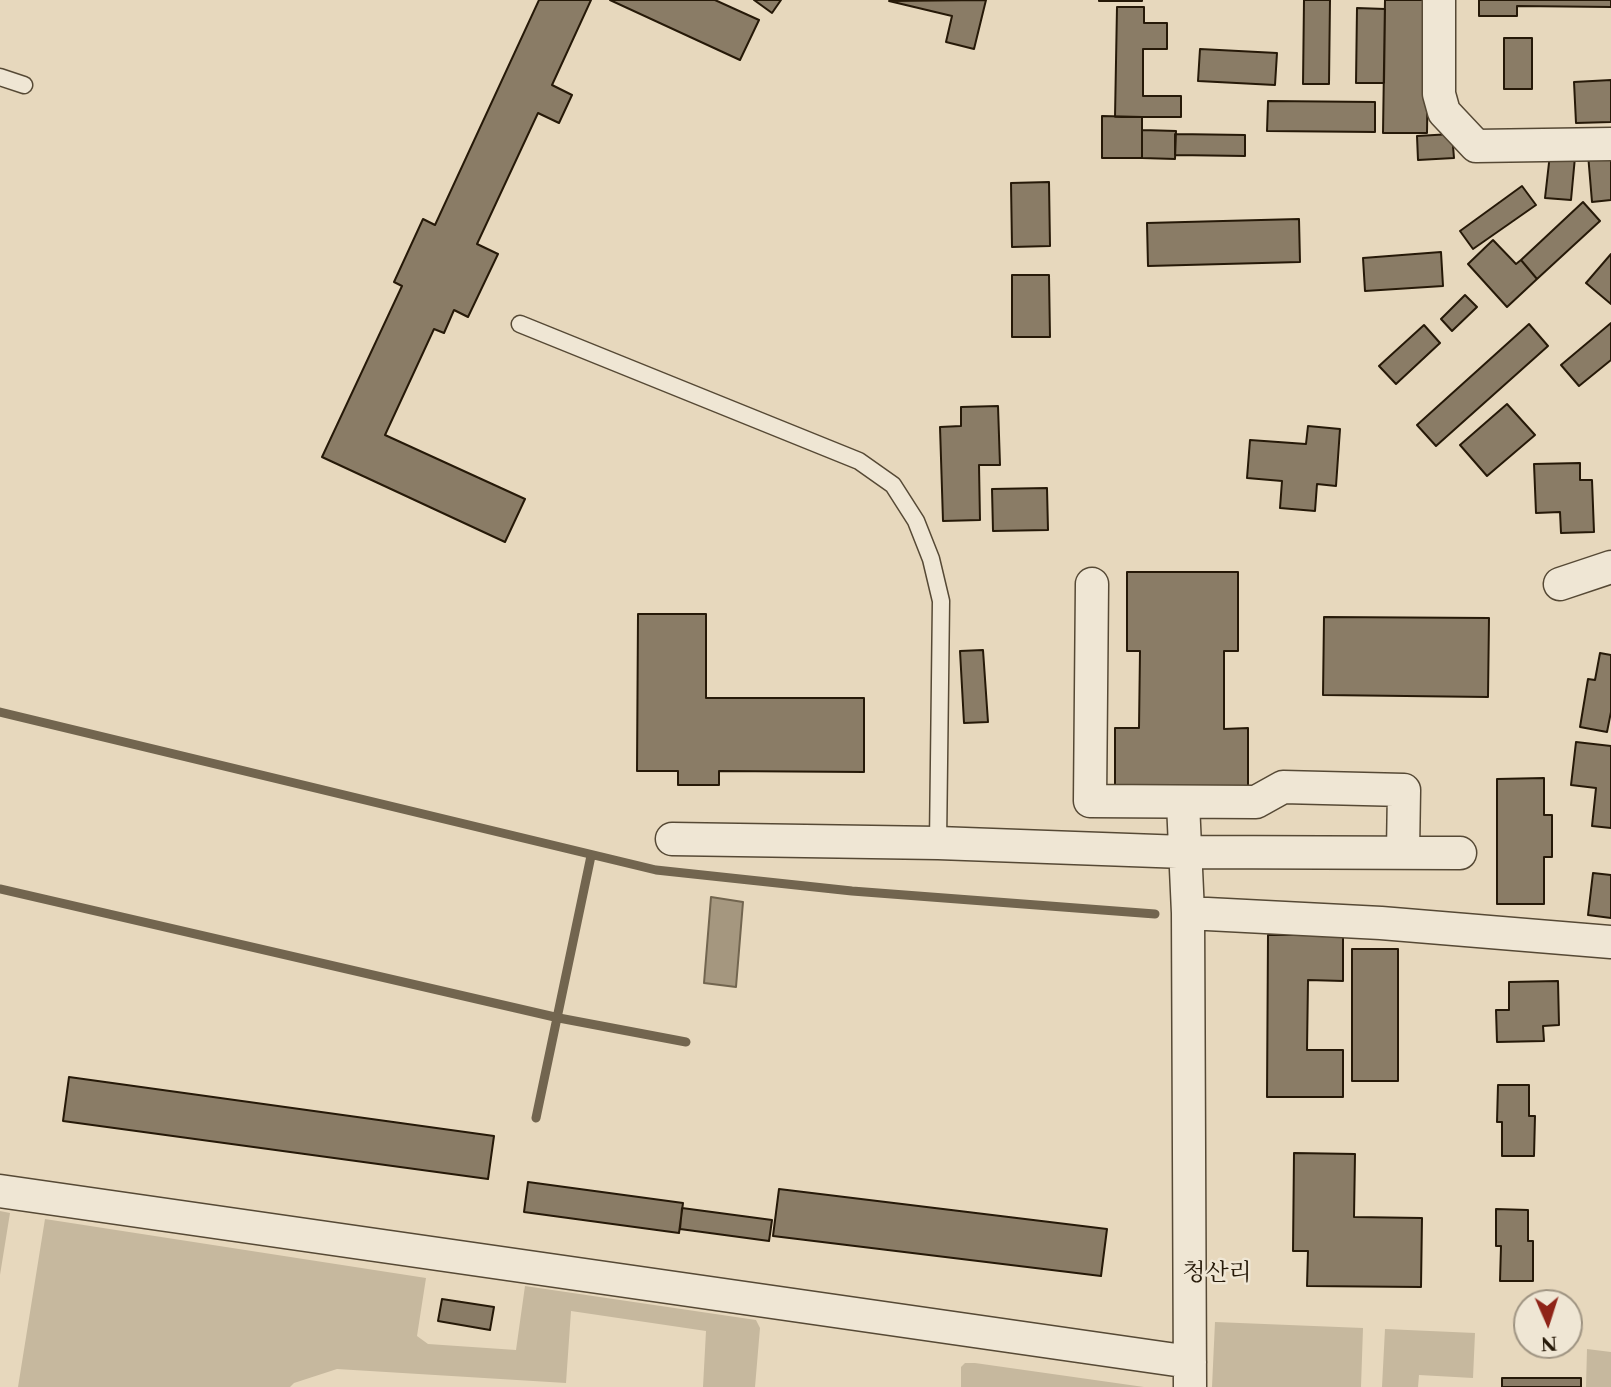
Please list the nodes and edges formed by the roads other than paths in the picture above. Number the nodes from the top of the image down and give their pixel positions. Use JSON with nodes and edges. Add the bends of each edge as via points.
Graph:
{"nodes":[{"id":1,"x":1439,"y":0,"type":"edge"},
{"id":2,"x":0,"y":77,"type":"edge"},
{"id":3,"x":24,"y":85,"type":"dead end"},
{"id":4,"x":1611,"y":144,"type":"edge"},
{"id":5,"x":520,"y":324,"type":"dead end"},
{"id":6,"x":1611,"y":567,"type":"edge"},
{"id":7,"x":1091,"y":584,"type":"dead end"},
{"id":8,"x":1560,"y":584,"type":"dead end"},
{"id":9,"x":1183,"y":803,"type":"junction"},
{"id":10,"x":672,"y":839,"type":"dead end"},
{"id":11,"x":938,"y":843,"type":"junction"},
{"id":12,"x":1184,"y":852,"type":"junction"},
{"id":13,"x":1403,"y":852,"type":"junction"},
{"id":14,"x":1460,"y":853,"type":"dead end"},
{"id":15,"x":1188,"y":914,"type":"junction"},
{"id":16,"x":1611,"y":942,"type":"edge"},
{"id":17,"x":0,"y":1191,"type":"edge"},
{"id":18,"x":1190,"y":1375,"type":"edge"}],
"edges":[{"from":1,"to":4,"type":"street","via":[[1439,94],[1444,112],[1476,146]]},
{"from":2,"to":3,"type":"lane"},
{"from":5,"to":11,"type":"lane","via":[[859,461],[893,485],[916,521],[940,601]]},
{"from":6,"to":8,"type":"street"},
{"from":7,"to":9,"type":"street","via":[[1090,801]]},
{"from":9,"to":12,"type":"street"},
{"from":9,"to":13,"type":"street","via":[[1256,802],[1283,787],[1404,790]]},
{"from":10,"to":11,"type":"street"},
{"from":11,"to":12,"type":"street"},
{"from":12,"to":13,"type":"street"},
{"from":12,"to":15,"type":"street"},
{"from":13,"to":14,"type":"street"},
{"from":15,"to":16,"type":"street","via":[[1381,923]]},
{"from":15,"to":18,"type":"street"},
{"from":17,"to":18,"type":"street"}]}
